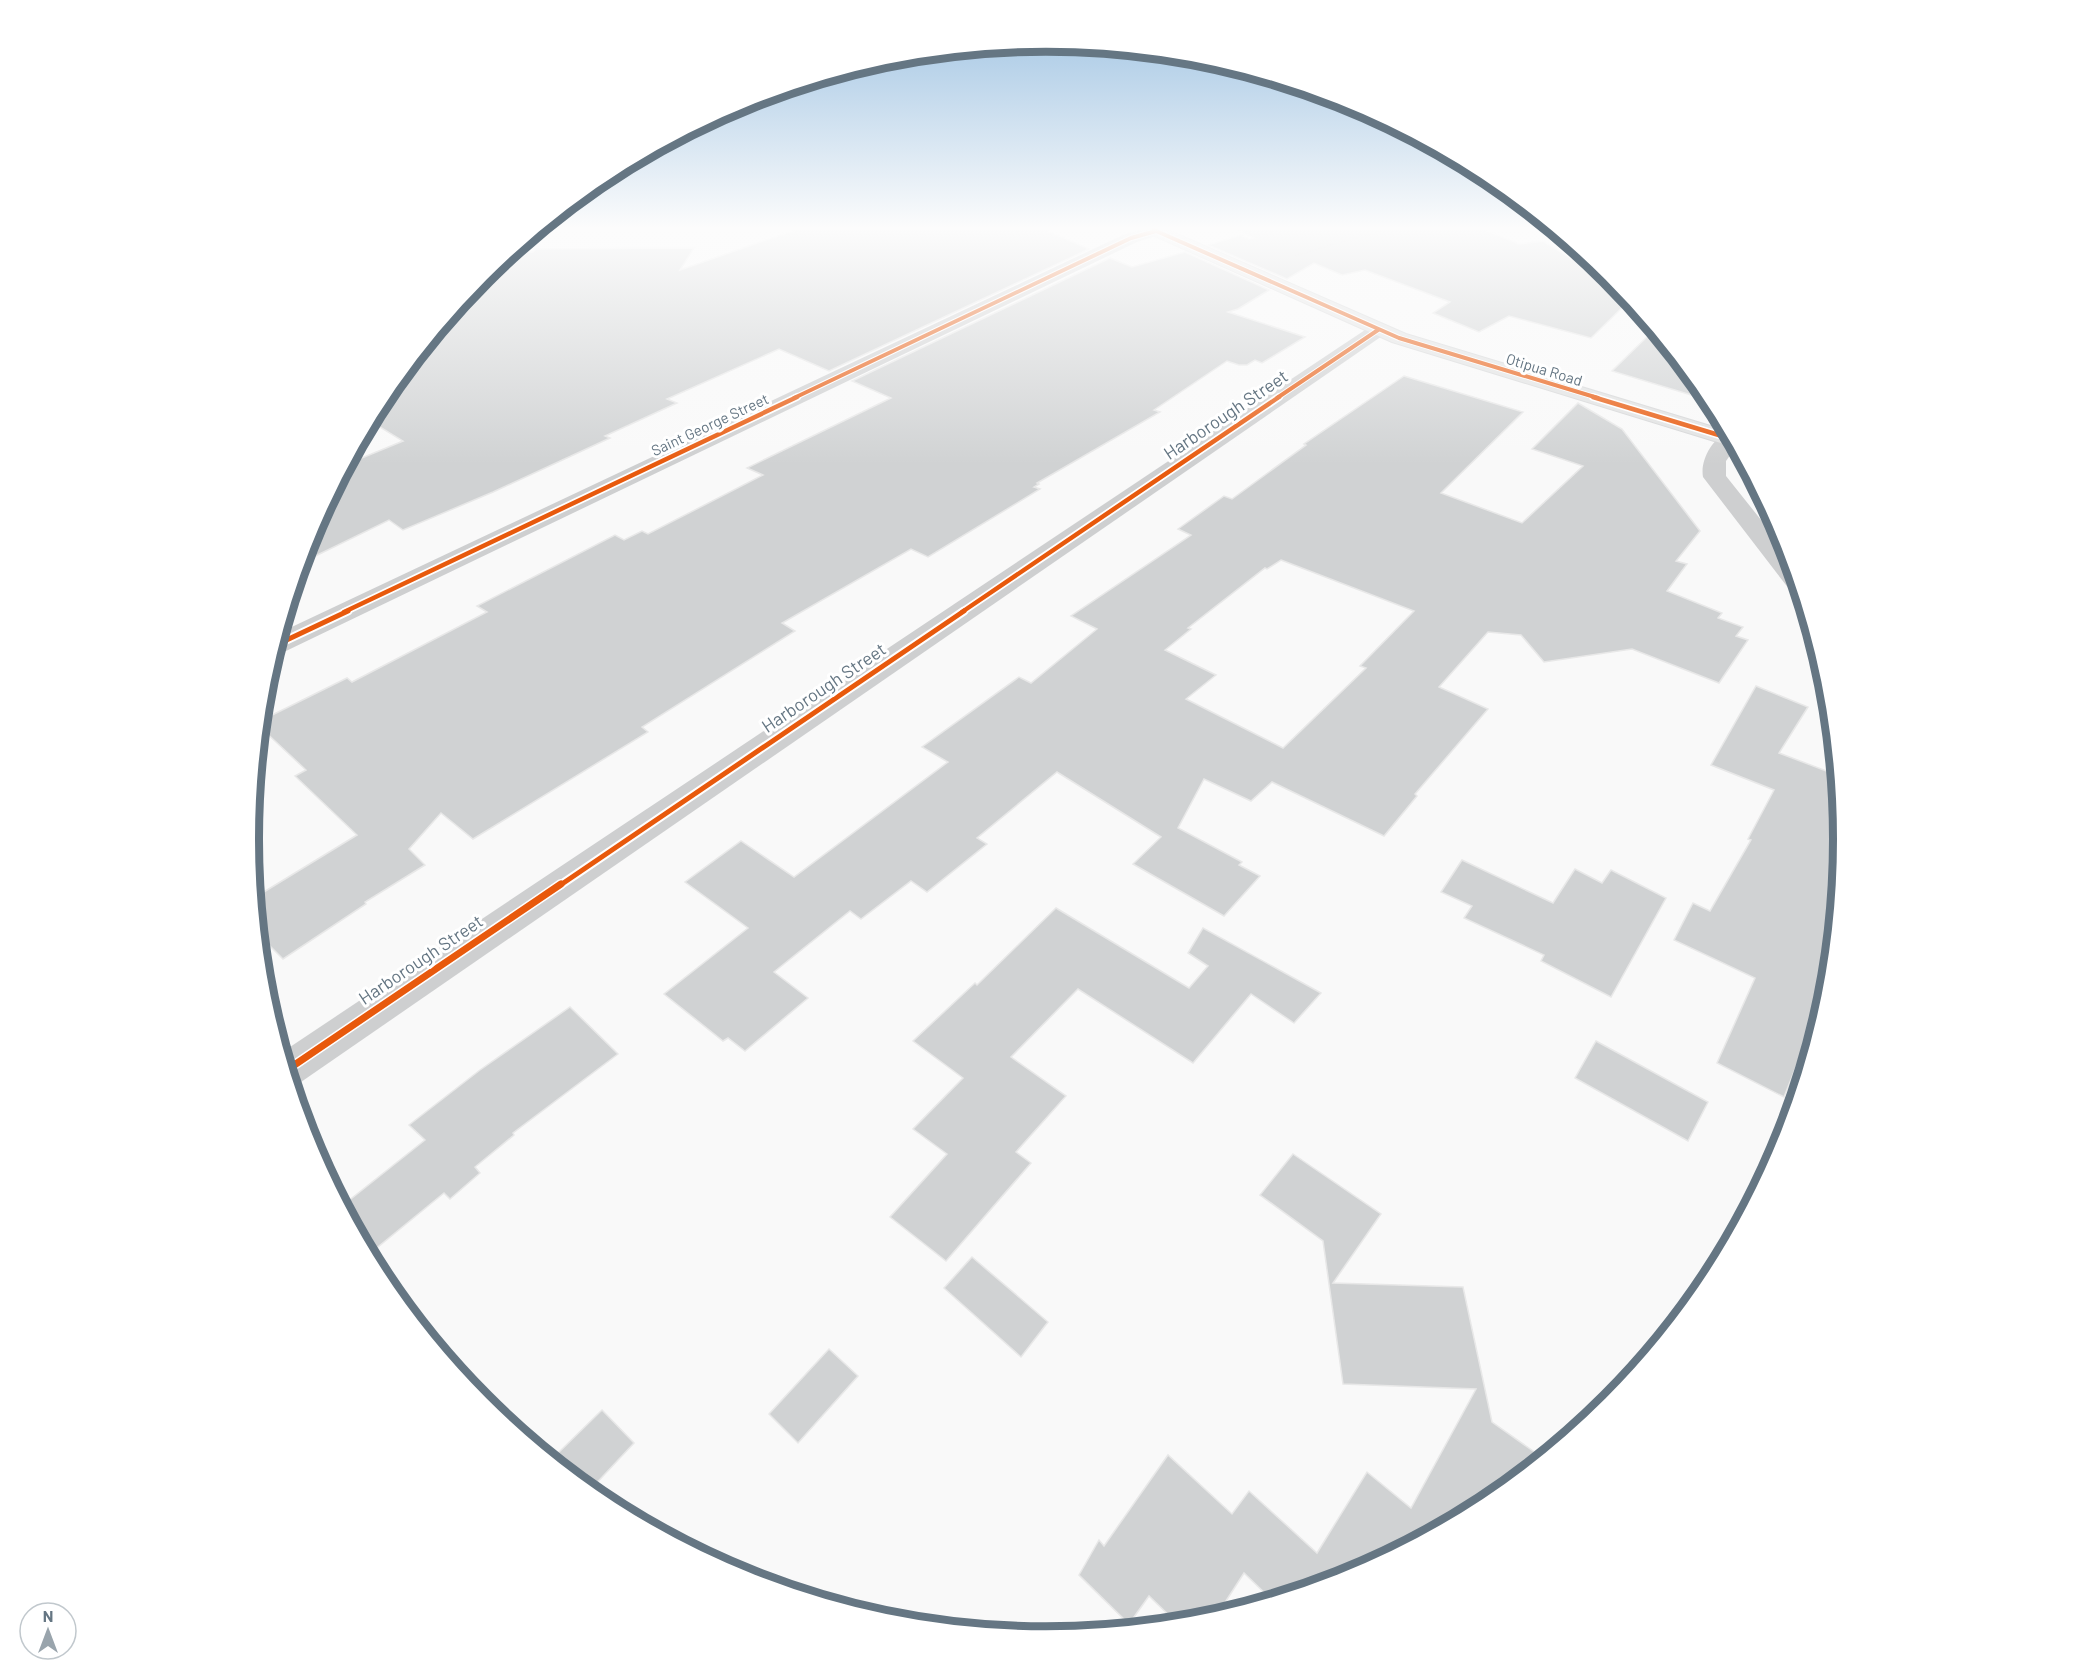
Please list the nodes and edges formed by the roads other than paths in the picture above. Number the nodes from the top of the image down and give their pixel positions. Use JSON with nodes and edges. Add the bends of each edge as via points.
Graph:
{"nodes":[{"id":1,"x":983,"y":308,"type":"edge"},
{"id":2,"x":1329,"y":308,"type":"edge"},
{"id":3,"x":1378,"y":330,"type":"junction"},
{"id":4,"x":1722,"y":436,"type":"edge"},
{"id":5,"x":1727,"y":444,"type":"edge"},
{"id":6,"x":1783,"y":565,"type":"edge"},
{"id":7,"x":285,"y":641,"type":"edge"},
{"id":8,"x":293,"y":1065,"type":"edge"}],
"edges":[{"from":1,"to":7,"type":"street","name":"Saint George Street"},
{"from":2,"to":3,"type":"street","name":"Otipua Road"},
{"from":3,"to":4,"type":"street","name":"Otipua Road"},
{"from":3,"to":8,"type":"street","name":"Harborough Street"},
{"from":5,"to":6,"type":"street","via":[[1716,455],[1715,477]]}]}
